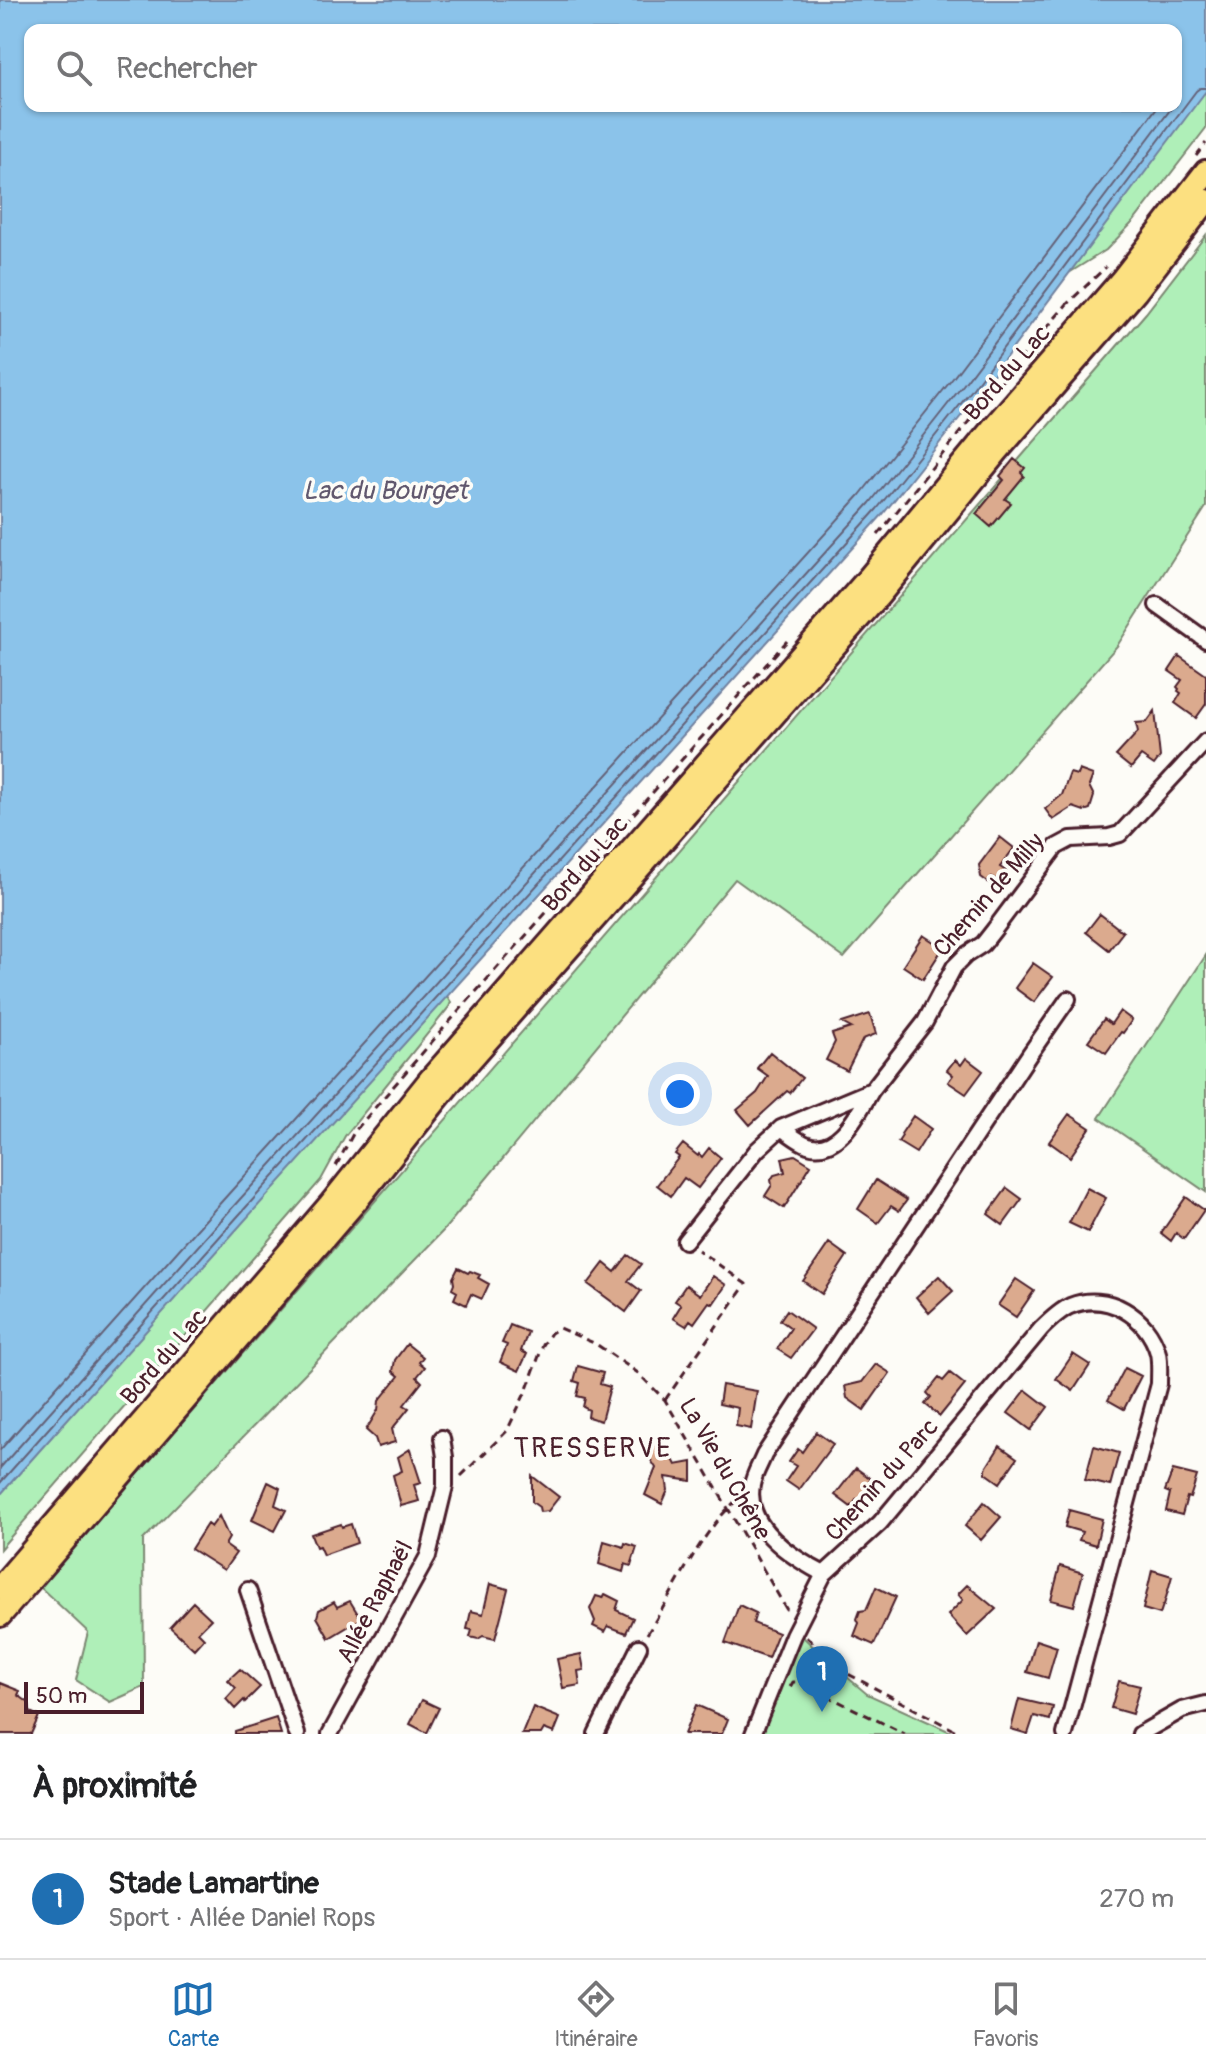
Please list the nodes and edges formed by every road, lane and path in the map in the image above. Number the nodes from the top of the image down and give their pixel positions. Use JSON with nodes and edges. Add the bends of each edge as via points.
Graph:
{"nodes":[{"id":1,"x":1206,"y":172,"type":"edge"},
{"id":2,"x":1206,"y":201,"type":"edge"},
{"id":3,"x":1157,"y":605,"type":"dead end"},
{"id":4,"x":1206,"y":640,"type":"edge"},
{"id":5,"x":1206,"y":741,"type":"edge"},
{"id":6,"x":1068,"y":999,"type":"dead end"},
{"id":7,"x":872,"y":1090,"type":"junction"},
{"id":8,"x":781,"y":1128,"type":"junction"},
{"id":9,"x":685,"y":1241,"type":"joint"},
{"id":10,"x":665,"y":1400,"type":"junction"},
{"id":11,"x":442,"y":1438,"type":"dead end"},
{"id":12,"x":445,"y":1486,"type":"junction"},
{"id":13,"x":751,"y":1488,"type":"junction"},
{"id":14,"x":727,"y":1509,"type":"junction"},
{"id":15,"x":824,"y":1574,"type":"junction"},
{"id":16,"x":0,"y":1588,"type":"edge"},
{"id":17,"x":248,"y":1590,"type":"dead end"},
{"id":18,"x":0,"y":1615,"type":"edge"},
{"id":19,"x":798,"y":1627,"type":"junction"},
{"id":20,"x":639,"y":1647,"type":"joint"},
{"id":21,"x":789,"y":1688,"type":"dead end"},
{"id":22,"x":1206,"y":1704,"type":"edge"},
{"id":23,"x":297,"y":1734,"type":"edge"},
{"id":24,"x":330,"y":1734,"type":"edge"},
{"id":25,"x":596,"y":1734,"type":"edge"},
{"id":26,"x":753,"y":1734,"type":"edge"},
{"id":27,"x":905,"y":1734,"type":"edge"},
{"id":28,"x":962,"y":1734,"type":"edge"},
{"id":29,"x":1065,"y":1734,"type":"edge"},
{"id":30,"x":1140,"y":1734,"type":"edge"}],
"edges":[{"from":1,"to":16,"type":"main road","name":"Bord du Lac","via":[[1122,280],[869,578],[431,1079],[330,1205]]},
{"from":2,"to":18,"type":"main road","name":"Bord du Lac","via":[[878,596],[452,1080],[351,1207]]},
{"from":3,"to":4,"type":"street"},
{"from":5,"to":7,"type":"street","name":"Chemin de Milly","via":[[1120,834],[1071,839],[1056,847],[983,944],[954,967],[925,1022]]},
{"from":6,"to":13,"type":"street","via":[[764,1455]]},
{"from":7,"to":8,"type":"street","name":"Chemin de Milly"},
{"from":7,"to":8,"type":"street","name":"Chemin de Milly","via":[[831,1144],[805,1144]]},
{"from":8,"to":9,"type":"street","name":"Chemin de Milly","via":[[757,1150]]},
{"from":9,"to":10,"type":"path","via":[[746,1284]]},
{"from":10,"to":12,"type":"path","name":"La Vie du Chêne","via":[[596,1344],[559,1328],[543,1345],[507,1431],[466,1474]]},
{"from":10,"to":14,"type":"path","name":"La Vie du Chêne"},
{"from":11,"to":12,"type":"street","name":"Allée Raphaël"},
{"from":12,"to":24,"type":"street","name":"Allée Raphaël","via":[[428,1556]]},
{"from":13,"to":14,"type":"path"},
{"from":13,"to":15,"type":"street","name":"Chemin du Parc","via":[[755,1510],[770,1536]]},
{"from":14,"to":19,"type":"path","name":"La Vie du Chêne"},
{"from":14,"to":20,"type":"path"},
{"from":15,"to":19,"type":"street"},
{"from":15,"to":29,"type":"street","name":"Chemin du Parc","via":[[880,1523],[1053,1317],[1078,1303],[1106,1303],[1133,1315],[1147,1329],[1159,1355],[1159,1384]]},
{"from":17,"to":23,"type":"street"},
{"from":19,"to":26,"type":"street"},
{"from":19,"to":28,"type":"path","name":"La Vie du Chêne","via":[[850,1675]]},
{"from":20,"to":25,"type":"street"},
{"from":21,"to":27,"type":"path","via":[[799,1682]]},
{"from":22,"to":30,"type":"street","via":[[1182,1710]]}]}
